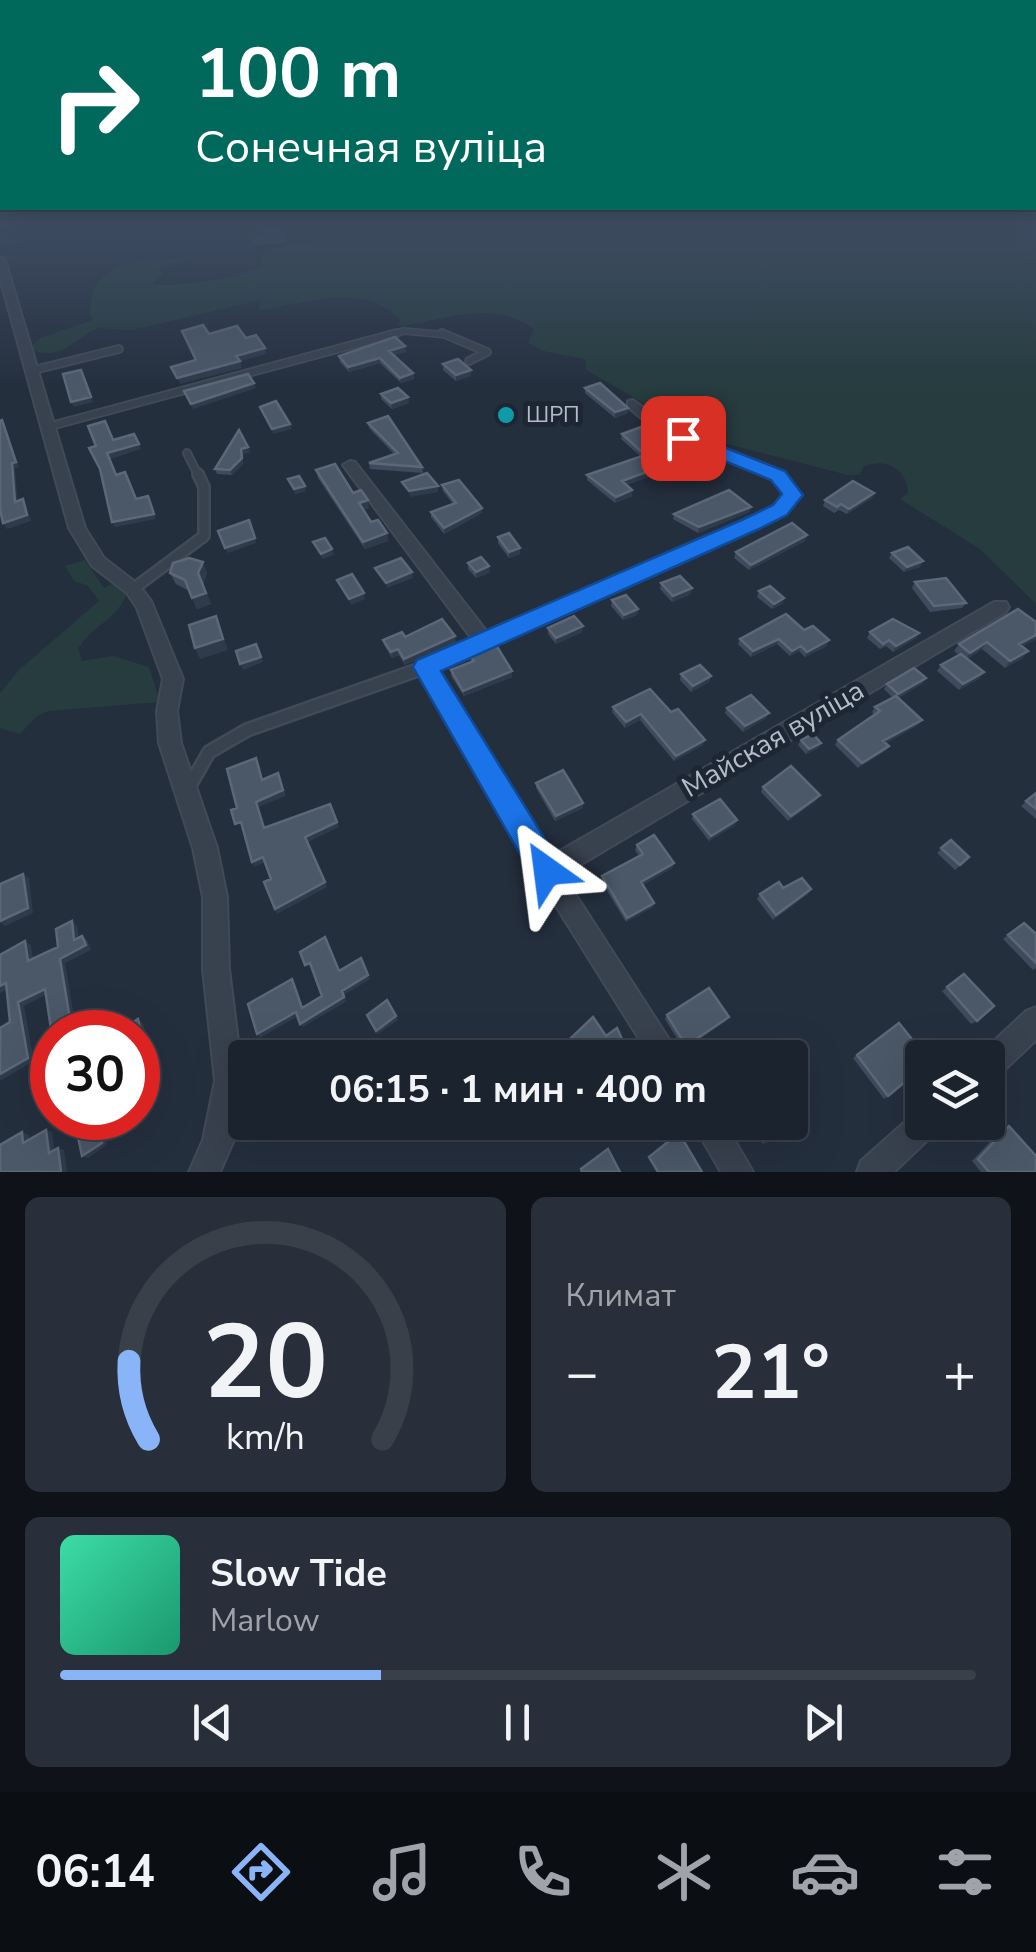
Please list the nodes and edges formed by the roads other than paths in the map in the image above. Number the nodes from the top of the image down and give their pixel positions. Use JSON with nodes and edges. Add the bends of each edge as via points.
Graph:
{"nodes":[{"id":1,"x":5,"y":278,"type":"edge"},
{"id":2,"x":119,"y":349,"type":"dead end"},
{"id":3,"x":469,"y":361,"type":"dead end"},
{"id":4,"x":30,"y":371,"type":"junction"},
{"id":5,"x":634,"y":404,"type":"dead end"},
{"id":6,"x":44,"y":428,"type":"junction"},
{"id":7,"x":187,"y":453,"type":"dead end"},
{"id":8,"x":350,"y":466,"type":"dead end"},
{"id":9,"x":133,"y":589,"type":"junction"},
{"id":10,"x":1000,"y":607,"type":"dead end"},
{"id":11,"x":483,"y":640,"type":"junction"},
{"id":12,"x":426,"y":667,"type":"junction"},
{"id":13,"x":188,"y":790,"type":"junction"},
{"id":14,"x":547,"y":871,"type":"junction"},
{"id":15,"x":1036,"y":1021,"type":"edge"},
{"id":16,"x":655,"y":1040,"type":"edge"},
{"id":17,"x":1005,"y":1050,"type":"edge"},
{"id":18,"x":718,"y":1140,"type":"edge"},
{"id":19,"x":907,"y":1140,"type":"edge"},
{"id":20,"x":204,"y":1172,"type":"edge"},
{"id":21,"x":738,"y":1172,"type":"edge"},
{"id":22,"x":872,"y":1172,"type":"edge"}],
"edges":[{"from":1,"to":4,"type":"street"},
{"from":2,"to":4,"type":"lane"},
{"from":3,"to":6,"type":"lane","via":[[487,352],[440,332],[404,331]]},
{"from":4,"to":6,"type":"street"},
{"from":5,"to":11,"type":"street","via":[[658,425],[778,476],[793,495],[780,510]]},
{"from":6,"to":9,"type":"street","via":[[77,528],[98,562]]},
{"from":7,"to":9,"type":"lane","via":[[204,487],[204,536]]},
{"from":8,"to":11,"type":"street"},
{"from":9,"to":13,"type":"street","via":[[173,679],[170,743]]},
{"from":10,"to":14,"type":"street","name":"Майская вуліца"},
{"from":11,"to":12,"type":"street"},
{"from":12,"to":13,"type":"lane","via":[[247,730],[210,752]]},
{"from":12,"to":14,"type":"street"},
{"from":13,"to":20,"type":"street","via":[[214,897],[228,1081],[218,1142]]},
{"from":14,"to":16,"type":"street"},
{"from":15,"to":17,"type":"street"},
{"from":18,"to":21,"type":"street"},
{"from":19,"to":22,"type":"street"}]}
